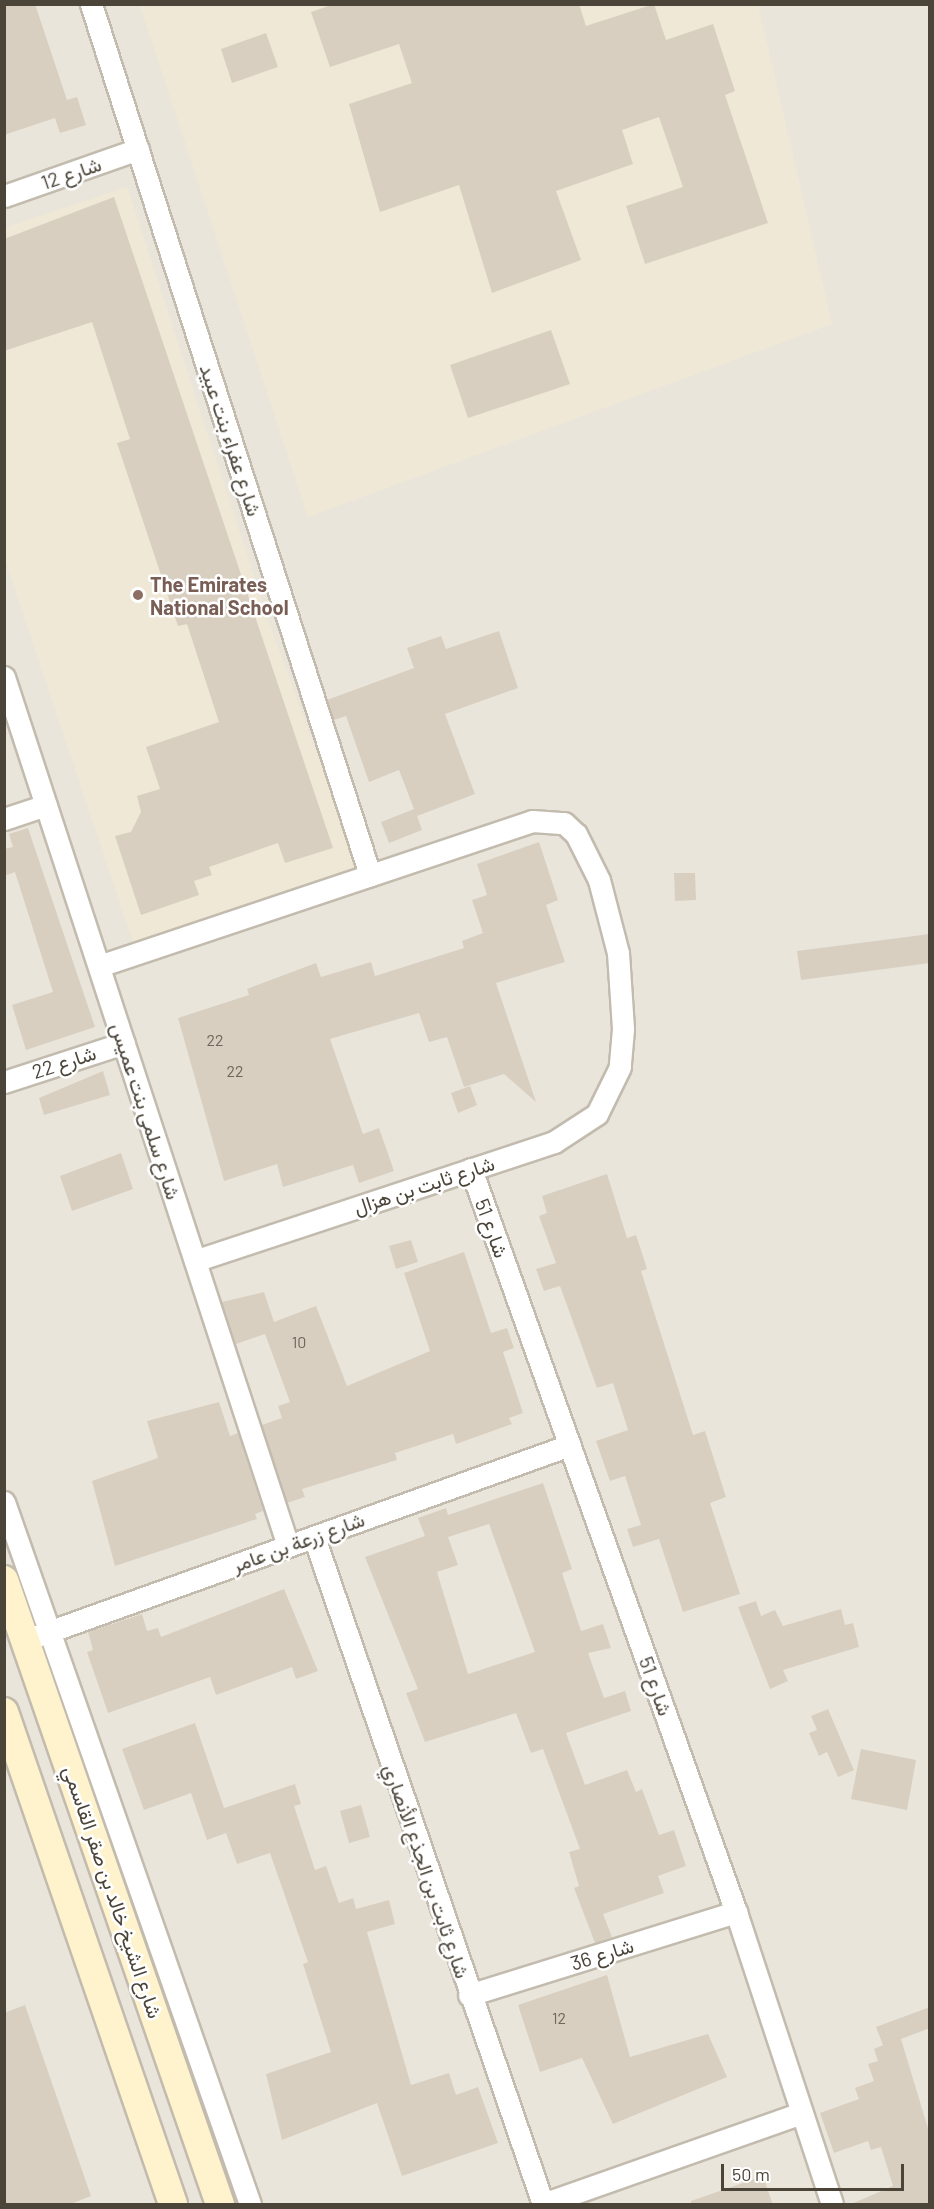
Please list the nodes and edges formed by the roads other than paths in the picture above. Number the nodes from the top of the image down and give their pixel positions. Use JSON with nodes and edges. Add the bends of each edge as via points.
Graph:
{"nodes":[{"id":1,"x":91,"y":4,"type":"edge"},
{"id":2,"x":138,"y":149,"type":"junction"},
{"id":3,"x":4,"y":196,"type":"edge"},
{"id":4,"x":4,"y":677,"type":"edge"},
{"id":5,"x":46,"y":805,"type":"junction"},
{"id":6,"x":4,"y":819,"type":"edge"},
{"id":7,"x":370,"y":875,"type":"junction"},
{"id":8,"x":99,"y":966,"type":"junction"},
{"id":9,"x":124,"y":1042,"type":"junction"},
{"id":10,"x":4,"y":1082,"type":"edge"},
{"id":11,"x":471,"y":1169,"type":"junction"},
{"id":12,"x":195,"y":1261,"type":"junction"},
{"id":13,"x":570,"y":1445,"type":"junction"},
{"id":14,"x":4,"y":1502,"type":"edge"},
{"id":15,"x":314,"y":1537,"type":"junction"},
{"id":16,"x":288,"y":1546,"type":"junction"},
{"id":17,"x":4,"y":1580,"type":"edge"},
{"id":18,"x":38,"y":1636,"type":"junction"},
{"id":19,"x":4,"y":1712,"type":"edge"},
{"id":20,"x":736,"y":1912,"type":"junction"},
{"id":21,"x":469,"y":1995,"type":"junction"},
{"id":22,"x":801,"y":2113,"type":"junction"},
{"id":23,"x":543,"y":2204,"type":"edge"},
{"id":24,"x":173,"y":2205,"type":"edge"},
{"id":25,"x":220,"y":2205,"type":"edge"},
{"id":26,"x":250,"y":2205,"type":"edge"},
{"id":27,"x":832,"y":2205,"type":"edge"}],
"edges":[{"from":1,"to":2,"type":"street","name":"شارع عفراء بنت عبيد"},
{"from":2,"to":3,"type":"street","name":"شارع 12"},
{"from":2,"to":7,"type":"street","name":"شارع عفراء بنت عبيد"},
{"from":4,"to":5,"type":"street","name":"شارع سلمى بنت عميس"},
{"from":5,"to":6,"type":"street"},
{"from":5,"to":8,"type":"street","name":"شارع سلمى بنت عميس"},
{"from":7,"to":8,"type":"street","name":"شارع ثابت بن هزال"},
{"from":7,"to":11,"type":"street","name":"شارع ثابت بن هزال","via":[[532,821],[564,823],[584,845],[610,916],[623,991],[620,1067],[611,1092],[577,1131]]},
{"from":8,"to":9,"type":"street","name":"شارع سلمى بنت عميس"},
{"from":9,"to":10,"type":"street","name":"شارع 22"},
{"from":9,"to":12,"type":"street","name":"شارع سلمى بنت عميس"},
{"from":11,"to":12,"type":"street","name":"شارع ثابت بن هزال"},
{"from":11,"to":13,"type":"street","name":"شارع 51"},
{"from":12,"to":16,"type":"street","name":"شارع سلمى بنت عميس"},
{"from":13,"to":15,"type":"street","name":"شارع زرعة بن عامر"},
{"from":13,"to":20,"type":"street","name":"شارع 51"},
{"from":14,"to":18,"type":"street"},
{"from":15,"to":16,"type":"street","name":"شارع زرعة بن عامر"},
{"from":15,"to":21,"type":"street","name":"شارع ثابت بن الجذع الأنصاري"},
{"from":16,"to":18,"type":"street","name":"شارع زرعة بن عامر"},
{"from":17,"to":18,"type":"main road","name":"شارع الشيخ خالد بن صقر القاسمي"},
{"from":18,"to":25,"type":"main road","name":"شارع الشيخ خالد بن صقر القاسمي"},
{"from":18,"to":26,"type":"street"},
{"from":19,"to":24,"type":"main road"},
{"from":20,"to":21,"type":"street","name":"شارع 36"},
{"from":20,"to":22,"type":"street","name":"شارع 51"},
{"from":21,"to":23,"type":"street","name":"شارع ثابت بن الجذع الأنصاري"},
{"from":22,"to":23,"type":"street"},
{"from":22,"to":27,"type":"street","name":"شارع 51"}]}
